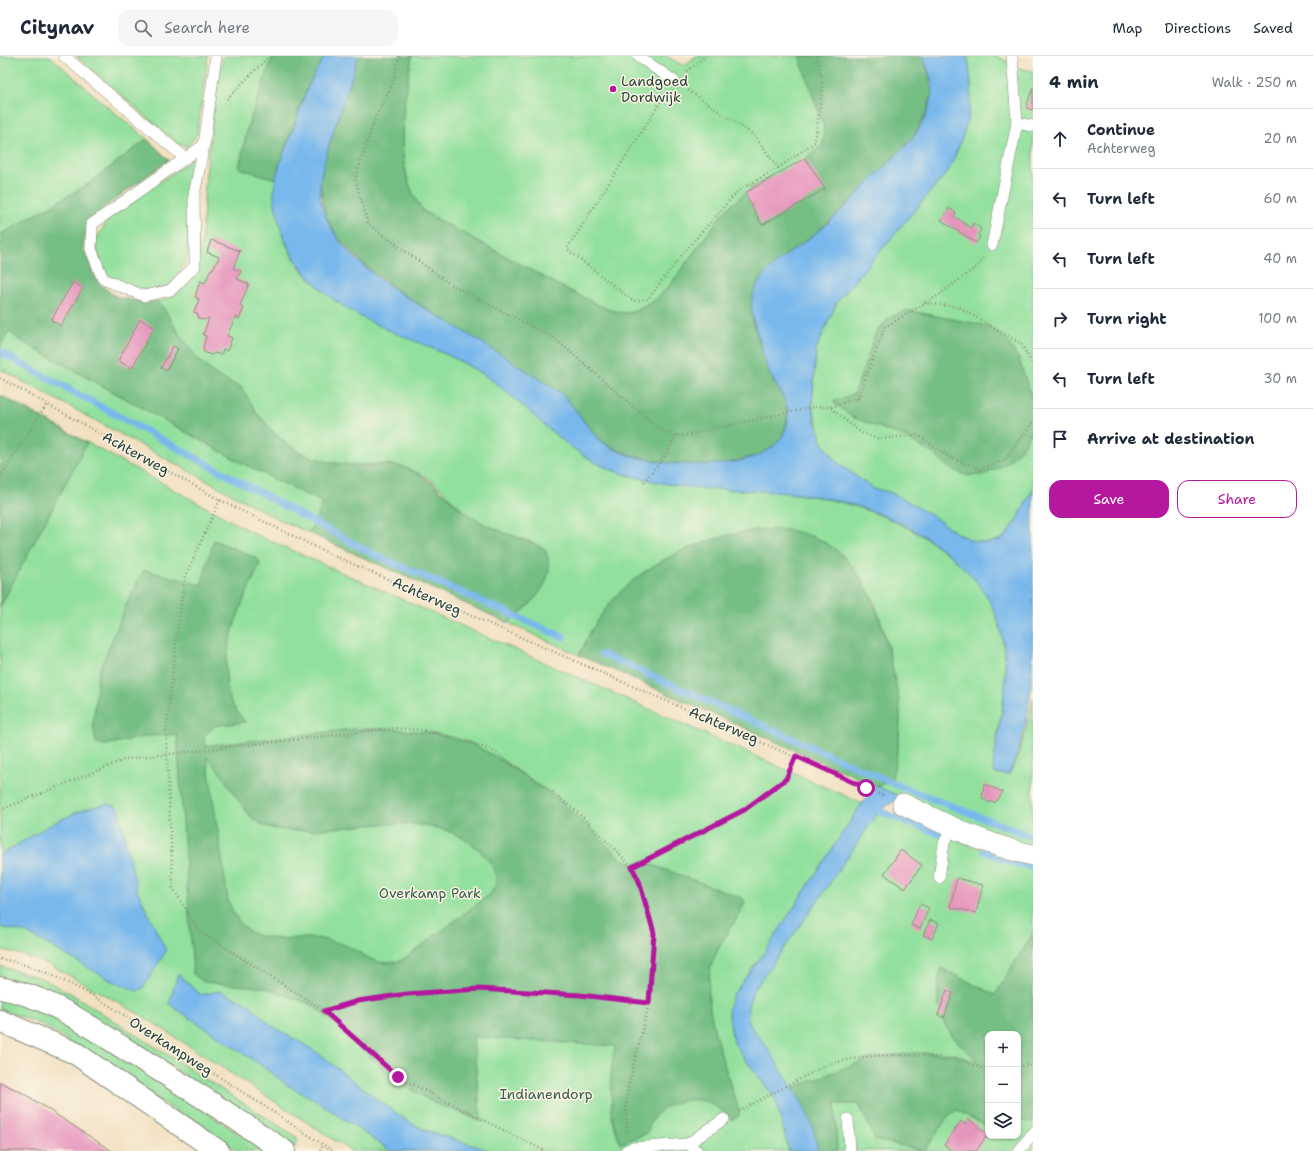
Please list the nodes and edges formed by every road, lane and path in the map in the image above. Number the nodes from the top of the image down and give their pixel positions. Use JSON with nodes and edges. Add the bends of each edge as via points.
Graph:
{"nodes":[{"id":1,"x":64,"y":56,"type":"edge"},
{"id":2,"x":216,"y":56,"type":"edge"},
{"id":3,"x":269,"y":56,"type":"edge"},
{"id":4,"x":399,"y":56,"type":"edge"},
{"id":5,"x":638,"y":56,"type":"edge"},
{"id":6,"x":706,"y":56,"type":"edge"},
{"id":7,"x":817,"y":56,"type":"edge"},
{"id":8,"x":1012,"y":56,"type":"edge"},
{"id":9,"x":674,"y":81,"type":"junction"},
{"id":10,"x":207,"y":119,"type":"junction"},
{"id":11,"x":1017,"y":123,"type":"junction"},
{"id":12,"x":1033,"y":126,"type":"edge"},
{"id":13,"x":204,"y":145,"type":"junction"},
{"id":14,"x":185,"y":158,"type":"junction"},
{"id":15,"x":778,"y":168,"type":"junction"},
{"id":16,"x":992,"y":245,"type":"joint"},
{"id":17,"x":924,"y":303,"type":"junction"},
{"id":18,"x":1033,"y":365,"type":"edge"},
{"id":19,"x":0,"y":378,"type":"edge"},
{"id":20,"x":47,"y":404,"type":"junction"},
{"id":21,"x":830,"y":407,"type":"junction"},
{"id":22,"x":1033,"y":422,"type":"edge"},
{"id":23,"x":676,"y":435,"type":"junction"},
{"id":24,"x":0,"y":477,"type":"edge"},
{"id":25,"x":644,"y":482,"type":"dead end"},
{"id":26,"x":220,"y":500,"type":"junction"},
{"id":27,"x":166,"y":755,"type":"junction"},
{"id":28,"x":796,"y":756,"type":"junction"},
{"id":29,"x":866,"y":788,"type":"dead end"},
{"id":30,"x":903,"y":804,"type":"dead end"},
{"id":31,"x":0,"y":810,"type":"edge"},
{"id":32,"x":949,"y":834,"type":"junction"},
{"id":33,"x":1033,"y":855,"type":"edge"},
{"id":34,"x":632,"y":867,"type":"junction"},
{"id":35,"x":939,"y":878,"type":"dead end"},
{"id":36,"x":0,"y":959,"type":"edge"},
{"id":37,"x":0,"y":988,"type":"edge"},
{"id":38,"x":649,"y":1003,"type":"junction"},
{"id":39,"x":324,"y":1011,"type":"junction"},
{"id":40,"x":0,"y":1021,"type":"edge"},
{"id":41,"x":1021,"y":1066,"type":"edge"},
{"id":42,"x":1033,"y":1067,"type":"edge"},
{"id":43,"x":985,"y":1069,"type":"edge"},
{"id":44,"x":724,"y":1119,"type":"joint"},
{"id":45,"x":848,"y":1119,"type":"dead end"},
{"id":46,"x":1033,"y":1133,"type":"edge"},
{"id":47,"x":323,"y":1145,"type":"junction"},
{"id":48,"x":693,"y":1147,"type":"edge"},
{"id":49,"x":629,"y":1150,"type":"edge"},
{"id":50,"x":218,"y":1151,"type":"edge"},
{"id":51,"x":284,"y":1151,"type":"edge"},
{"id":52,"x":320,"y":1151,"type":"edge"},
{"id":53,"x":333,"y":1151,"type":"edge"},
{"id":54,"x":545,"y":1151,"type":"edge"},
{"id":55,"x":850,"y":1151,"type":"edge"},
{"id":56,"x":1019,"y":1151,"type":"edge"}],
"edges":[{"from":1,"to":14,"type":"lane"},
{"from":2,"to":10,"type":"lane"},
{"from":3,"to":10,"type":"path"},
{"from":4,"to":23,"type":"path","via":[[393,83],[376,116],[355,179],[368,224],[450,284],[554,338],[662,431]]},
{"from":5,"to":9,"type":"lane"},
{"from":6,"to":9,"type":"path"},
{"from":7,"to":15,"type":"path","via":[[823,86],[815,142]]},
{"from":8,"to":11,"type":"lane"},
{"from":9,"to":15,"type":"path","via":[[755,136]]},
{"from":9,"to":15,"type":"path","via":[[567,250],[633,301],[648,299],[738,191]]},
{"from":10,"to":13,"type":"lane"},
{"from":11,"to":12,"type":"lane"},
{"from":11,"to":16,"type":"lane"},
{"from":13,"to":14,"type":"lane"},
{"from":13,"to":14,"type":"lane","via":[[194,195],[195,266],[171,290],[144,296],[103,279],[91,249],[92,224]]},
{"from":16,"to":17,"type":"path","via":[[979,265],[940,295]]},
{"from":17,"to":18,"type":"path","via":[[959,307],[1021,344]]},
{"from":17,"to":21,"type":"path","via":[[885,327],[858,398]]},
{"from":19,"to":20,"type":"path","name":"Achterweg"},
{"from":20,"to":24,"type":"path"},
{"from":20,"to":26,"type":"path","name":"Achterweg"},
{"from":21,"to":22,"type":"path","via":[[861,433],[879,439],[918,435],[949,457],[980,469],[1005,460]]},
{"from":21,"to":23,"type":"path","via":[[814,407]]},
{"from":23,"to":25,"type":"path","via":[[667,453]]},
{"from":26,"to":27,"type":"path","via":[[185,577],[166,733]]},
{"from":26,"to":28,"type":"path","name":"Achterweg","via":[[330,554]]},
{"from":27,"to":31,"type":"path","via":[[126,759]]},
{"from":27,"to":34,"type":"path","via":[[394,728],[422,730],[458,738],[493,751],[549,789],[582,816]]},
{"from":27,"to":39,"type":"path","via":[[173,888],[199,931]]},
{"from":28,"to":29,"type":"path","name":"Achterweg"},
{"from":28,"to":34,"type":"path","via":[[786,779],[744,810]]},
{"from":30,"to":32,"type":"street"},
{"from":32,"to":33,"type":"street"},
{"from":32,"to":35,"type":"lane"},
{"from":34,"to":38,"type":"path","via":[[639,881],[654,933]]},
{"from":36,"to":47,"type":"path","name":"Overkampweg","via":[[66,981],[104,1002]]},
{"from":37,"to":51,"type":"street","name":"Overkampweg","via":[[47,1002],[228,1113]]},
{"from":38,"to":39,"type":"path","via":[[580,995],[479,989],[407,994],[358,1001]]},
{"from":38,"to":49,"type":"path","via":[[626,1104]]},
{"from":39,"to":54,"type":"path","via":[[398,1077]]},
{"from":40,"to":50,"type":"street","via":[[75,1053]]},
{"from":41,"to":42,"type":"path"},
{"from":43,"to":44,"type":"path","via":[[958,1060],[929,1056],[885,1055],[855,1058],[826,1065]]},
{"from":44,"to":48,"type":"lane"},
{"from":45,"to":55,"type":"lane"},
{"from":46,"to":56,"type":"lane"},
{"from":47,"to":52,"type":"path"},
{"from":47,"to":53,"type":"path","name":"Overkampweg"},
{"from":48,"to":49,"type":"lane"}]}
